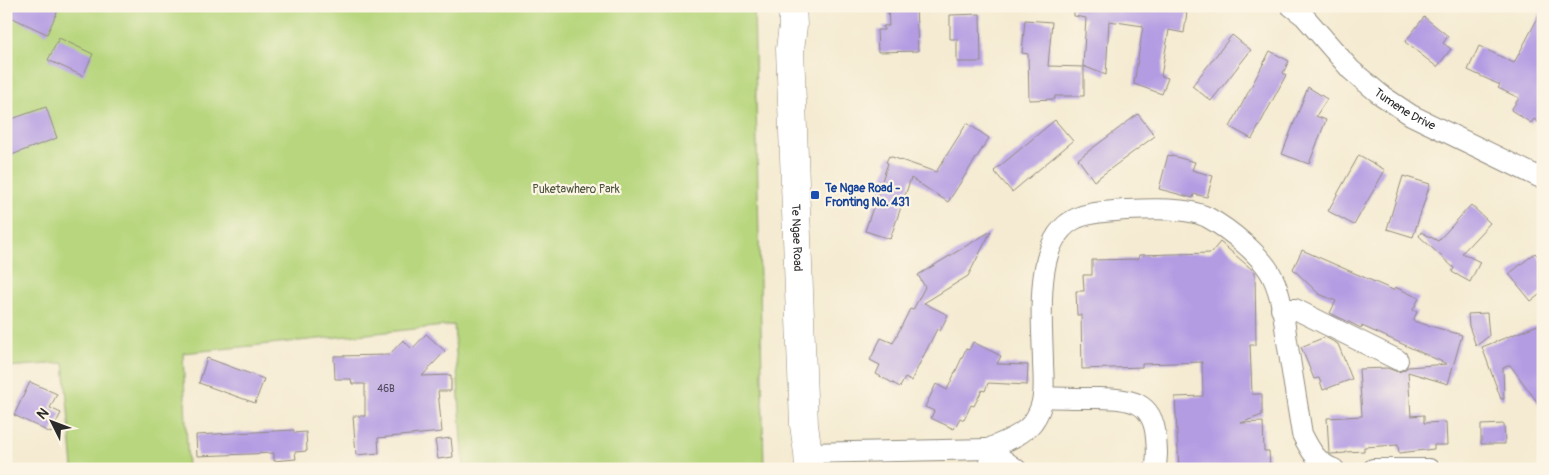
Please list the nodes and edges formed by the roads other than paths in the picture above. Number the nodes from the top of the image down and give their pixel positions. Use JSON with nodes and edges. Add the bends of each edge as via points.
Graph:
{"nodes":[{"id":1,"x":792,"y":6,"type":"edge"},
{"id":2,"x":1291,"y":6,"type":"edge"},
{"id":3,"x":1543,"y":179,"type":"edge"},
{"id":4,"x":1281,"y":309,"type":"junction"},
{"id":5,"x":1398,"y":360,"type":"dead end"},
{"id":6,"x":1044,"y":397,"type":"junction"},
{"id":7,"x":988,"y":449,"type":"junction"},
{"id":8,"x":808,"y":461,"type":"edge"},
{"id":9,"x":992,"y":469,"type":"edge"},
{"id":10,"x":1016,"y":469,"type":"edge"},
{"id":11,"x":1155,"y":469,"type":"edge"},
{"id":12,"x":1334,"y":469,"type":"edge"},
{"id":13,"x":1373,"y":469,"type":"edge"},
{"id":14,"x":1430,"y":469,"type":"edge"}],
"edges":[{"from":1,"to":8,"type":"highway","name":"Te Ngae Road","via":[[790,49]]},
{"from":2,"to":3,"type":"street","name":"Tumene Drive","via":[[1304,16],[1351,70],[1410,115]]},
{"from":4,"to":5,"type":"street","via":[[1294,309]]},
{"from":4,"to":6,"type":"street","via":[[1268,270],[1234,236],[1205,216],[1172,210],[1140,210],[1094,212],[1075,218],[1057,234],[1043,271]]},
{"from":4,"to":12,"type":"street","via":[[1302,434],[1317,459]]},
{"from":6,"to":7,"type":"street","via":[[1026,429]]},
{"from":6,"to":11,"type":"street","via":[[1123,398],[1142,406],[1155,425],[1158,458]]},
{"from":7,"to":8,"type":"street"},
{"from":7,"to":9,"type":"street"},
{"from":7,"to":10,"type":"street"},
{"from":13,"to":14,"type":"street"}]}
